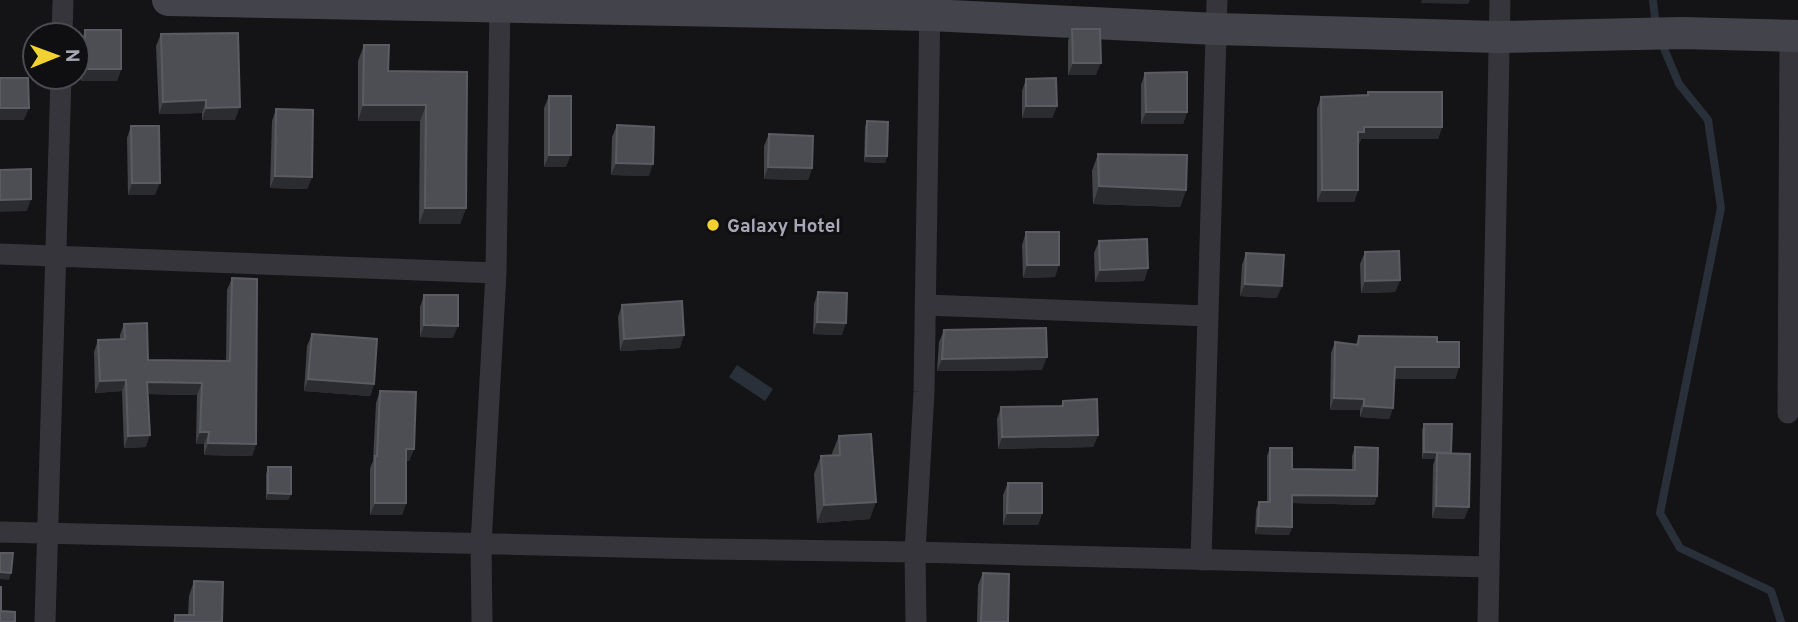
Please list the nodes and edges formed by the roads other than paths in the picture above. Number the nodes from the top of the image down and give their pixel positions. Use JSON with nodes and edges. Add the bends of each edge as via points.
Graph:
{"nodes":[{"id":1,"x":63,"y":0,"type":"edge"},
{"id":2,"x":168,"y":0,"type":"edge"},
{"id":3,"x":1500,"y":0,"type":"edge"},
{"id":4,"x":500,"y":3,"type":"edge"},
{"id":5,"x":756,"y":6,"type":"edge"},
{"id":6,"x":930,"y":7,"type":"edge"},
{"id":7,"x":1216,"y":15,"type":"edge"},
{"id":8,"x":62,"y":21,"type":"edge"},
{"id":9,"x":1794,"y":36,"type":"edge"},
{"id":10,"x":1498,"y":37,"type":"junction"},
{"id":11,"x":61,"y":91,"type":"edge"},
{"id":12,"x":0,"y":254,"type":"edge"},
{"id":13,"x":58,"y":255,"type":"junction"},
{"id":14,"x":496,"y":273,"type":"junction"},
{"id":15,"x":925,"y":305,"type":"junction"},
{"id":16,"x":1208,"y":316,"type":"junction"},
{"id":17,"x":1788,"y":413,"type":"dead end"},
{"id":18,"x":0,"y":532,"type":"edge"},
{"id":19,"x":47,"y":533,"type":"junction"},
{"id":20,"x":481,"y":544,"type":"junction"},
{"id":21,"x":915,"y":552,"type":"junction"},
{"id":22,"x":1200,"y":561,"type":"junction"},
{"id":23,"x":1489,"y":568,"type":"junction"},
{"id":24,"x":45,"y":622,"type":"edge"},
{"id":25,"x":482,"y":622,"type":"edge"},
{"id":26,"x":916,"y":622,"type":"edge"},
{"id":27,"x":1488,"y":622,"type":"edge"}],
"edges":[{"from":1,"to":8,"type":"street"},
{"from":2,"to":4,"type":"main road"},
{"from":3,"to":10,"type":"street"},
{"from":4,"to":5,"type":"main road"},
{"from":4,"to":14,"type":"street"},
{"from":5,"to":6,"type":"main road"},
{"from":6,"to":7,"type":"main road"},
{"from":6,"to":15,"type":"street"},
{"from":7,"to":10,"type":"main road"},
{"from":7,"to":16,"type":"street"},
{"from":9,"to":10,"type":"main road"},
{"from":9,"to":17,"type":"street"},
{"from":10,"to":23,"type":"street"},
{"from":11,"to":13,"type":"street"},
{"from":12,"to":13,"type":"street"},
{"from":13,"to":14,"type":"street"},
{"from":13,"to":19,"type":"street"},
{"from":14,"to":20,"type":"street"},
{"from":15,"to":16,"type":"street"},
{"from":15,"to":21,"type":"street"},
{"from":16,"to":22,"type":"street"},
{"from":18,"to":19,"type":"street"},
{"from":19,"to":20,"type":"street"},
{"from":19,"to":24,"type":"street"},
{"from":20,"to":21,"type":"street"},
{"from":20,"to":25,"type":"street"},
{"from":21,"to":22,"type":"street"},
{"from":21,"to":26,"type":"street"},
{"from":22,"to":23,"type":"street"},
{"from":23,"to":27,"type":"street"}]}
